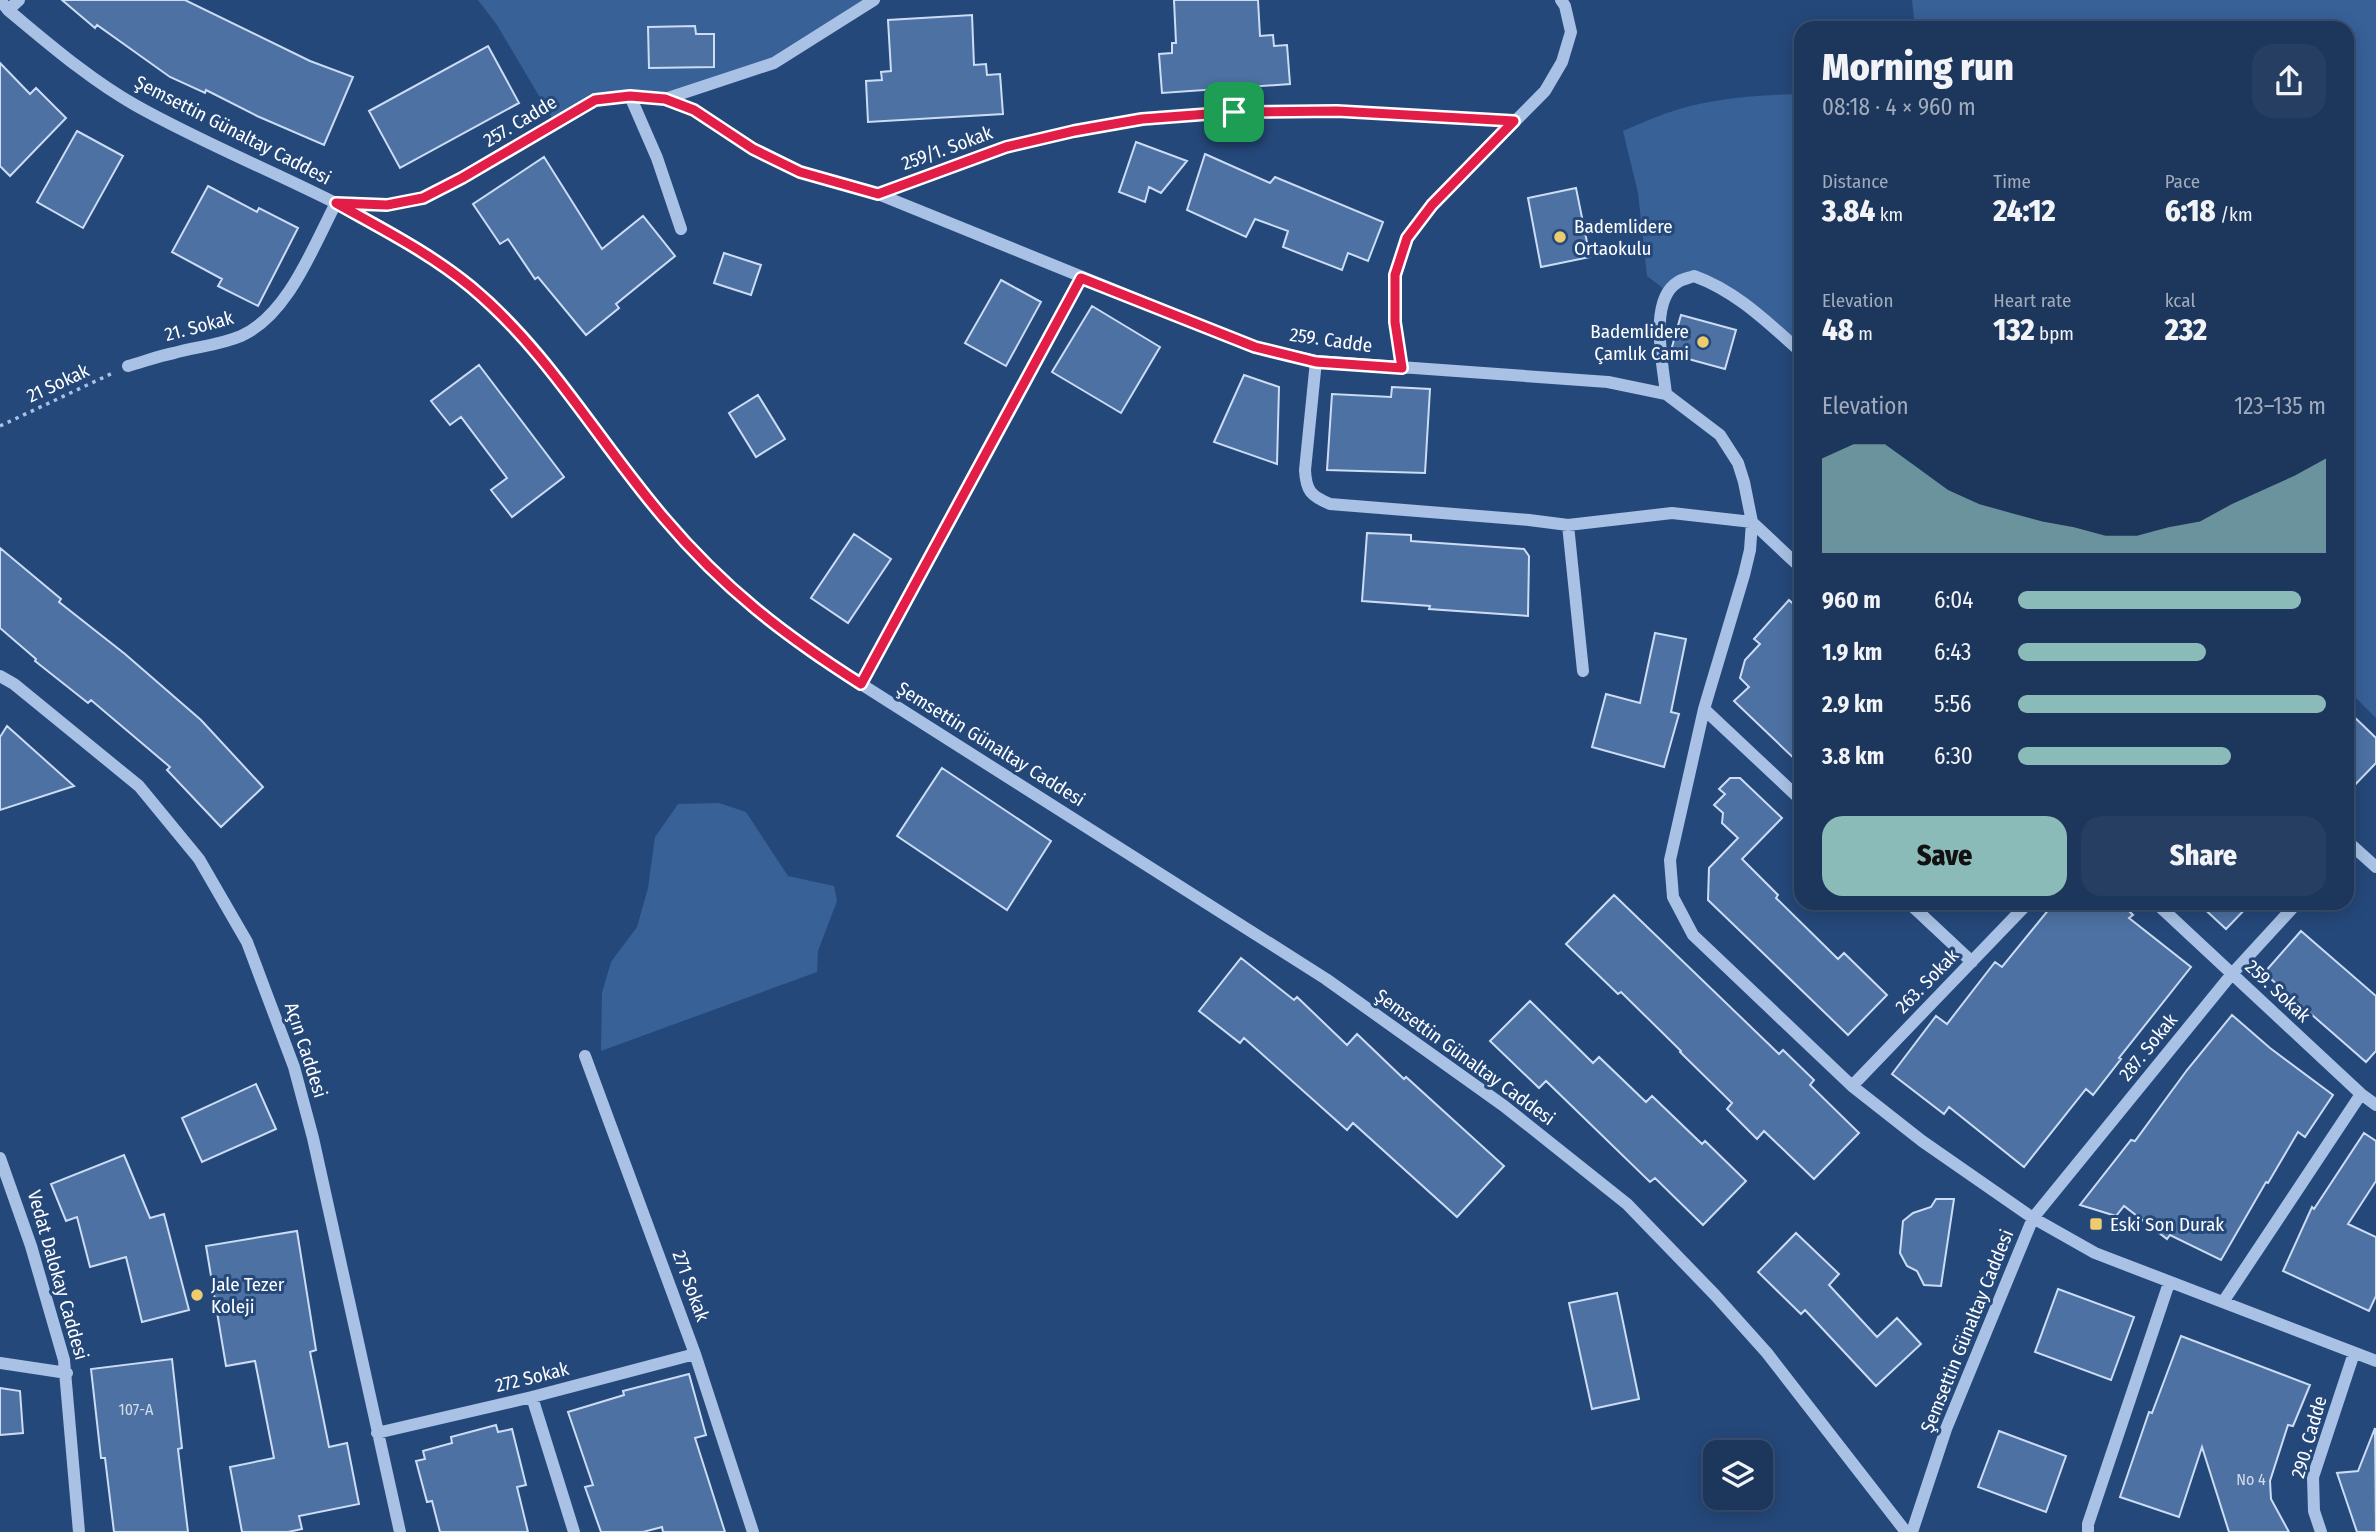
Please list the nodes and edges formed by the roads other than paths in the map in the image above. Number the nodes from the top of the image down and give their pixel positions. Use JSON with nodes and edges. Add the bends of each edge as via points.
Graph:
{"nodes":[{"id":1,"x":19,"y":0,"type":"edge"},
{"id":2,"x":874,"y":0,"type":"edge"},
{"id":3,"x":1561,"y":0,"type":"edge"},
{"id":4,"x":4,"y":5,"type":"edge"},
{"id":5,"x":630,"y":96,"type":"junction"},
{"id":6,"x":665,"y":99,"type":"junction"},
{"id":7,"x":1514,"y":121,"type":"junction"},
{"id":8,"x":878,"y":194,"type":"junction"},
{"id":9,"x":336,"y":203,"type":"junction"},
{"id":10,"x":681,"y":229,"type":"dead end"},
{"id":11,"x":1081,"y":278,"type":"junction"},
{"id":12,"x":1794,"y":346,"type":"edge"},
{"id":13,"x":1316,"y":362,"type":"junction"},
{"id":14,"x":128,"y":366,"type":"road end"},
{"id":15,"x":1402,"y":368,"type":"junction"},
{"id":16,"x":1666,"y":394,"type":"junction"},
{"id":17,"x":1752,"y":522,"type":"junction"},
{"id":18,"x":1568,"y":525,"type":"junction"},
{"id":19,"x":1794,"y":561,"type":"edge"},
{"id":20,"x":1583,"y":671,"type":"dead end"},
{"id":21,"x":0,"y":676,"type":"edge"},
{"id":22,"x":861,"y":684,"type":"junction"},
{"id":23,"x":1704,"y":709,"type":"junction"},
{"id":24,"x":1794,"y":793,"type":"edge"},
{"id":25,"x":2354,"y":849,"type":"edge"},
{"id":26,"x":2376,"y":867,"type":"edge"},
{"id":27,"x":1916,"y":910,"type":"edge"},
{"id":28,"x":2021,"y":910,"type":"edge"},
{"id":29,"x":2163,"y":910,"type":"edge"},
{"id":30,"x":2291,"y":910,"type":"edge"},
{"id":31,"x":1972,"y":962,"type":"junction"},
{"id":32,"x":2231,"y":975,"type":"junction"},
{"id":33,"x":585,"y":1056,"type":"dead end"},
{"id":34,"x":1852,"y":1086,"type":"junction"},
{"id":35,"x":2361,"y":1094,"type":"junction"},
{"id":36,"x":2376,"y":1105,"type":"edge"},
{"id":37,"x":0,"y":1158,"type":"edge"},
{"id":38,"x":2033,"y":1218,"type":"junction"},
{"id":39,"x":2169,"y":1283,"type":"junction"},
{"id":40,"x":2223,"y":1302,"type":"junction"},
{"id":41,"x":2354,"y":1353,"type":"junction"},
{"id":42,"x":695,"y":1354,"type":"junction"},
{"id":43,"x":2376,"y":1361,"type":"edge"},
{"id":44,"x":0,"y":1363,"type":"edge"},
{"id":45,"x":66,"y":1373,"type":"junction"},
{"id":46,"x":531,"y":1397,"type":"junction"},
{"id":47,"x":377,"y":1433,"type":"junction"},
{"id":48,"x":79,"y":1532,"type":"edge"},
{"id":49,"x":400,"y":1532,"type":"edge"},
{"id":50,"x":574,"y":1532,"type":"edge"},
{"id":51,"x":753,"y":1532,"type":"edge"},
{"id":52,"x":1906,"y":1532,"type":"edge"},
{"id":53,"x":1912,"y":1532,"type":"edge"},
{"id":54,"x":2088,"y":1532,"type":"edge"},
{"id":55,"x":2322,"y":1532,"type":"edge"}],
"edges":[{"from":1,"to":4,"type":"street"},
{"from":2,"to":6,"type":"street","name":"257. Cadde","via":[[774,63]]},
{"from":3,"to":7,"type":"street","via":[[1571,32],[1562,62],[1545,92]]},
{"from":4,"to":9,"type":"street","name":"Şemsettin Günaltay Caddesi","via":[[67,59],[134,104]]},
{"from":5,"to":6,"type":"street","name":"257. Cadde"},
{"from":5,"to":9,"type":"street","name":"257. Cadde","via":[[595,100],[423,198],[387,205]]},
{"from":5,"to":10,"type":"street"},
{"from":6,"to":8,"type":"street","via":[[694,110],[753,149],[800,172]]},
{"from":7,"to":8,"type":"street","name":"259/1. Sokak","via":[[1337,111],[1142,119],[1006,147]]},
{"from":7,"to":15,"type":"street","via":[[1432,205],[1407,238],[1395,275],[1395,322]]},
{"from":8,"to":11,"type":"street","name":"259. Cadde"},
{"from":9,"to":14,"type":"street","name":"21. Sokak","via":[[284,300],[260,325],[219,344]]},
{"from":9,"to":22,"type":"street","name":"Şemsettin Günaltay Caddesi","via":[[433,258],[471,288],[531,347],[663,518],[732,590],[762,617]]},
{"from":11,"to":13,"type":"street","name":"259. Cadde","via":[[1255,347]]},
{"from":11,"to":22,"type":"street"},
{"from":12,"to":16,"type":"street","via":[[1750,306],[1715,283],[1693,276],[1676,282],[1663,301],[1659,320]]},
{"from":13,"to":15,"type":"street","name":"259. Cadde"},
{"from":13,"to":18,"type":"street","via":[[1305,470],[1305,486],[1316,499],[1330,504]]},
{"from":15,"to":16,"type":"street","name":"259. Cadde","via":[[1608,382]]},
{"from":16,"to":17,"type":"street","via":[[1720,435],[1738,463]]},
{"from":17,"to":18,"type":"street","via":[[1672,513]]},
{"from":17,"to":19,"type":"street"},
{"from":17,"to":23,"type":"street","via":[[1744,575]]},
{"from":18,"to":20,"type":"street"},
{"from":21,"to":47,"type":"street","name":"Açın Caddesi","via":[[139,786],[199,859],[247,942],[294,1067],[313,1138]]},
{"from":22,"to":52,"type":"street","name":"Şemsettin Günaltay Caddesi","via":[[1326,979],[1504,1106],[1627,1204],[1767,1353]]},
{"from":23,"to":24,"type":"street"},
{"from":23,"to":34,"type":"street","via":[[1670,860],[1672,897],[1693,935]]},
{"from":25,"to":26,"type":"street"},
{"from":27,"to":31,"type":"street"},
{"from":28,"to":31,"type":"street","name":"263. Sokak"},
{"from":29,"to":32,"type":"street","name":"259. Sokak"},
{"from":30,"to":32,"type":"street","name":"287. Sokak"},
{"from":31,"to":34,"type":"street","name":"263. Sokak"},
{"from":32,"to":35,"type":"street","name":"259. Sokak"},
{"from":32,"to":38,"type":"street","name":"287. Sokak"},
{"from":33,"to":42,"type":"street","name":"271 Sokak"},
{"from":34,"to":38,"type":"street","via":[[1922,1142]]},
{"from":35,"to":36,"type":"street","name":"259. Sokak"},
{"from":35,"to":40,"type":"street"},
{"from":37,"to":45,"type":"street","name":"Vedat Dalokay Caddesi","via":[[31,1246]]},
{"from":38,"to":39,"type":"street","name":"Şemsettin Günaltay Caddesi","via":[[2095,1253]]},
{"from":38,"to":53,"type":"street","name":"Şemsettin Günaltay Caddesi","via":[[1946,1429]]},
{"from":39,"to":40,"type":"street","name":"Şemsettin Günaltay Caddesi"},
{"from":39,"to":54,"type":"street"},
{"from":40,"to":41,"type":"street","name":"Şemsettin Günaltay Caddesi"},
{"from":41,"to":43,"type":"street","name":"Şemsettin Günaltay Caddesi"},
{"from":41,"to":55,"type":"street","name":"290. Cadde","via":[[2313,1477],[2314,1511]]},
{"from":42,"to":46,"type":"street","name":"272 Sokak"},
{"from":42,"to":51,"type":"street","name":"271 Sokak"},
{"from":44,"to":45,"type":"street"},
{"from":45,"to":48,"type":"street","name":"Vedat Dalokay Caddesi"},
{"from":46,"to":47,"type":"street","name":"272 Sokak"},
{"from":46,"to":50,"type":"street"},
{"from":47,"to":49,"type":"street","name":"Açın Caddesi"}]}
